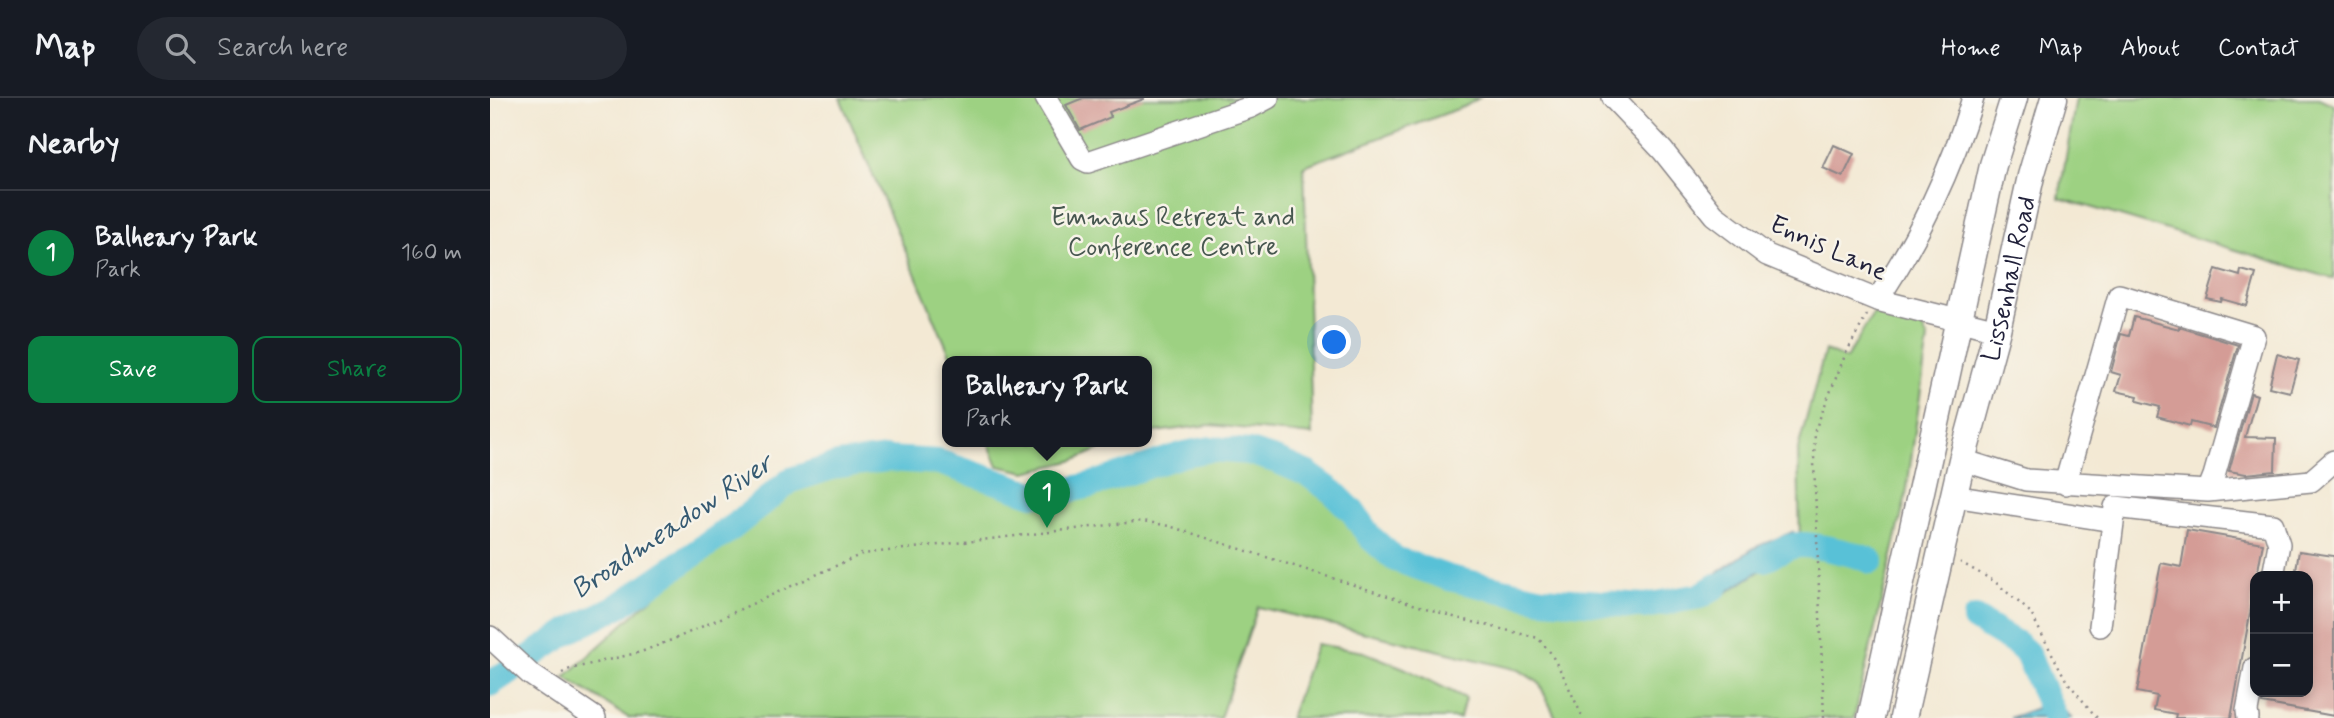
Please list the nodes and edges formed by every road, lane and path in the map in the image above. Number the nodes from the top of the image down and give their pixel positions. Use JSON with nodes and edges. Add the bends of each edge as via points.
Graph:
{"nodes":[{"id":1,"x":1046,"y":98,"type":"edge"},
{"id":2,"x":1268,"y":98,"type":"edge"},
{"id":3,"x":1613,"y":98,"type":"edge"},
{"id":4,"x":1973,"y":98,"type":"edge"},
{"id":5,"x":2014,"y":98,"type":"edge"},
{"id":6,"x":2054,"y":98,"type":"edge"},
{"id":7,"x":1877,"y":300,"type":"junction"},
{"id":8,"x":1959,"y":319,"type":"junction"},
{"id":9,"x":1997,"y":330,"type":"junction"},
{"id":10,"x":1928,"y":453,"type":"junction"},
{"id":11,"x":1962,"y":460,"type":"junction"},
{"id":12,"x":2334,"y":461,"type":"edge"},
{"id":13,"x":2066,"y":484,"type":"junction"},
{"id":14,"x":2208,"y":491,"type":"junction"},
{"id":15,"x":1953,"y":496,"type":"junction"},
{"id":16,"x":2113,"y":521,"type":"junction"},
{"id":17,"x":1960,"y":562,"type":"dead end"},
{"id":18,"x":2274,"y":571,"type":"edge"},
{"id":19,"x":2100,"y":626,"type":"dead end"},
{"id":20,"x":496,"y":643,"type":"edge"},
{"id":21,"x":537,"y":679,"type":"junction"},
{"id":22,"x":2250,"y":695,"type":"edge"},
{"id":23,"x":595,"y":718,"type":"edge"},
{"id":24,"x":1583,"y":718,"type":"edge"},
{"id":25,"x":1824,"y":718,"type":"edge"},
{"id":26,"x":1871,"y":718,"type":"edge"},
{"id":27,"x":1903,"y":718,"type":"edge"},
{"id":28,"x":2097,"y":718,"type":"edge"},
{"id":29,"x":2248,"y":718,"type":"edge"}],
"edges":[{"from":1,"to":2,"type":"street","via":[[1088,162]]},
{"from":3,"to":7,"type":"street","name":"Ennis Lane","via":[[1714,215],[1767,255]]},
{"from":4,"to":7,"type":"street","via":[[1923,221]]},
{"from":5,"to":8,"type":"main road","name":"Lissenhall Road","via":[[1993,166]]},
{"from":6,"to":9,"type":"main road","name":"Lissenhall Road","via":[[2031,176]]},
{"from":7,"to":8,"type":"street","name":"Ennis Lane"},
{"from":7,"to":25,"type":"path","via":[[1846,353],[1815,430]]},
{"from":8,"to":9,"type":"street","name":"Ennis Lane"},
{"from":8,"to":10,"type":"main road","name":"Lissenhall Road"},
{"from":9,"to":11,"type":"main road","name":"Lissenhall Road"},
{"from":10,"to":11,"type":"main road"},
{"from":10,"to":26,"type":"main road","name":"Lissenhall Road"},
{"from":11,"to":13,"type":"street","via":[[2026,480]]},
{"from":11,"to":15,"type":"main road","name":"Lissenhall Road"},
{"from":12,"to":14,"type":"street","via":[[2311,481]]},
{"from":13,"to":14,"type":"street"},
{"from":13,"to":14,"type":"street","via":[[2119,295],[2254,336]]},
{"from":15,"to":16,"type":"street"},
{"from":15,"to":27,"type":"main road","name":"Lissenhall Road"},
{"from":16,"to":18,"type":"street","via":[[2115,507],[2273,525],[2279,544]]},
{"from":16,"to":19,"type":"street"},
{"from":17,"to":28,"type":"path","via":[[1994,581],[2030,612],[2066,680]]},
{"from":20,"to":21,"type":"street"},
{"from":21,"to":23,"type":"street"},
{"from":21,"to":24,"type":"path","via":[[641,652],[862,554],[1143,521],[1457,618],[1538,638],[1550,652]]},
{"from":22,"to":29,"type":"street"}]}
